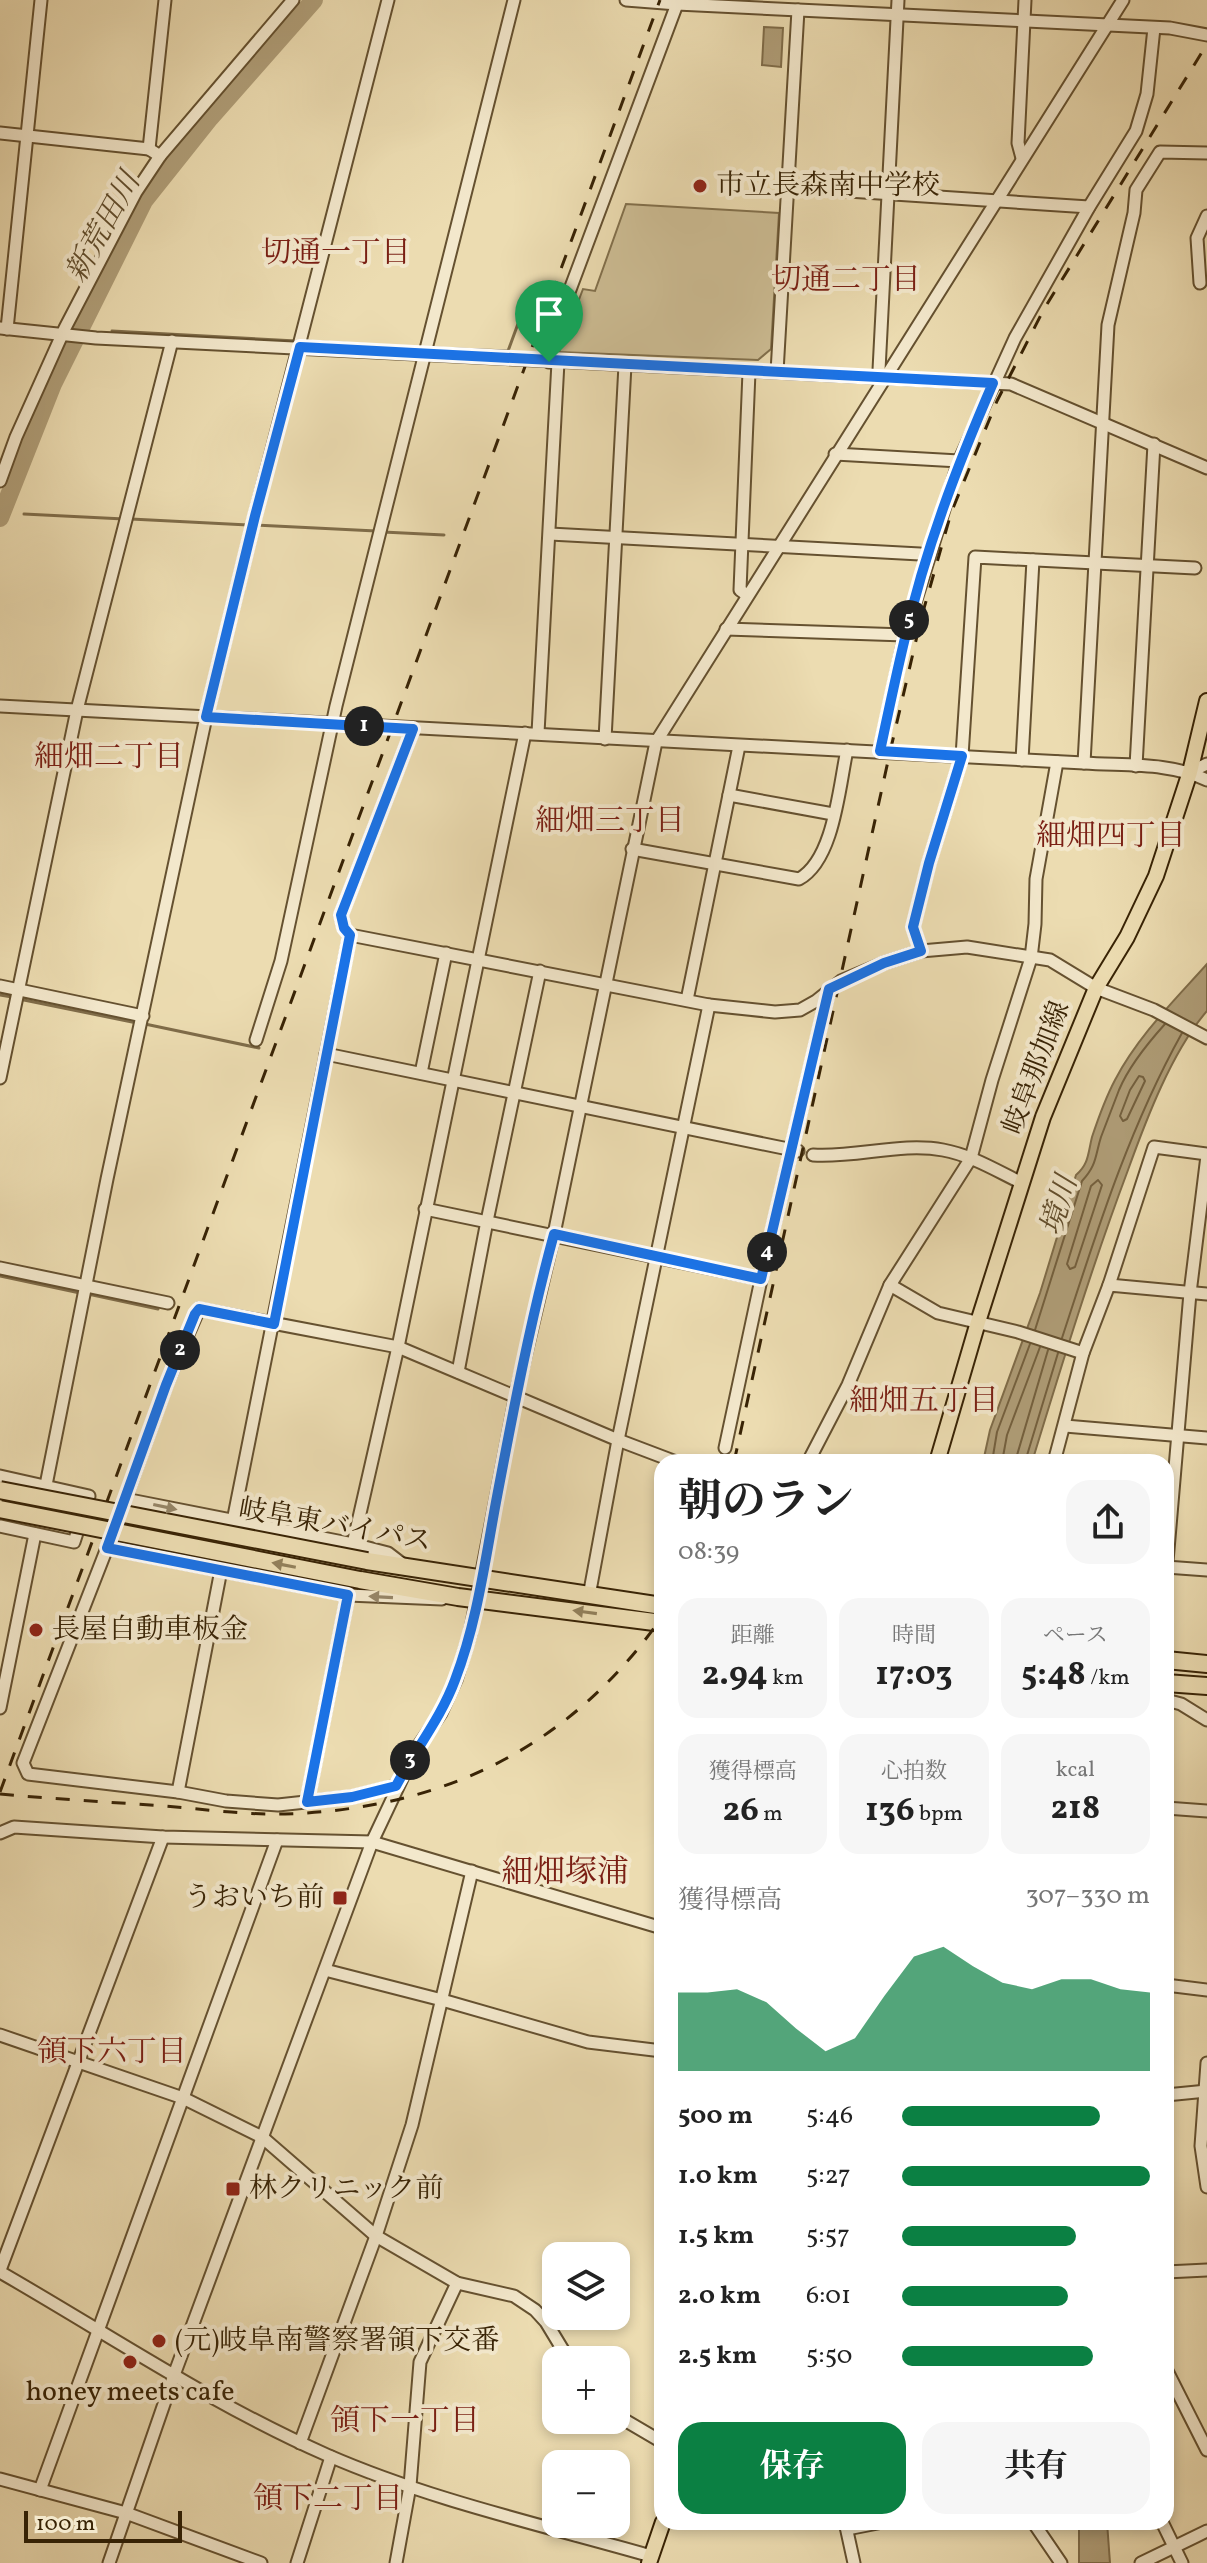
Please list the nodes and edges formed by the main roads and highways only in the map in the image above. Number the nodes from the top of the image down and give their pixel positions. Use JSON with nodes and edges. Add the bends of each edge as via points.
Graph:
{"nodes":[{"id":1,"x":1207,"y":701,"type":"edge"},
{"id":2,"x":939,"y":1454,"type":"edge"},
{"id":3,"x":0,"y":1490,"type":"edge"},
{"id":4,"x":0,"y":1509,"type":"edge"},
{"id":5,"x":654,"y":1605,"type":"edge"},
{"id":6,"x":654,"y":1622,"type":"edge"},
{"id":7,"x":1174,"y":1661,"type":"edge"},
{"id":8,"x":1207,"y":1664,"type":"edge"},
{"id":9,"x":1174,"y":1684,"type":"edge"},
{"id":10,"x":1207,"y":1686,"type":"edge"},
{"id":11,"x":660,"y":2530,"type":"edge"},
{"id":12,"x":650,"y":2560,"type":"edge"}],
"edges":[{"from":1,"to":2,"type":"main road","name":"岐阜那加線","via":[[1156,876],[1096,988],[1043,1117]]},
{"from":3,"to":5,"type":"highway","name":"岐阜東バイパス","bridge":true,"via":[[367,1561]]},
{"from":6,"to":4,"type":"highway","name":"岐阜東バイパス","one_way":true,"bridge":true,"via":[[458,1597]]},
{"from":7,"to":8,"type":"highway"},
{"from":9,"to":10,"type":"highway"},
{"from":11,"to":12,"type":"main road"}]}
